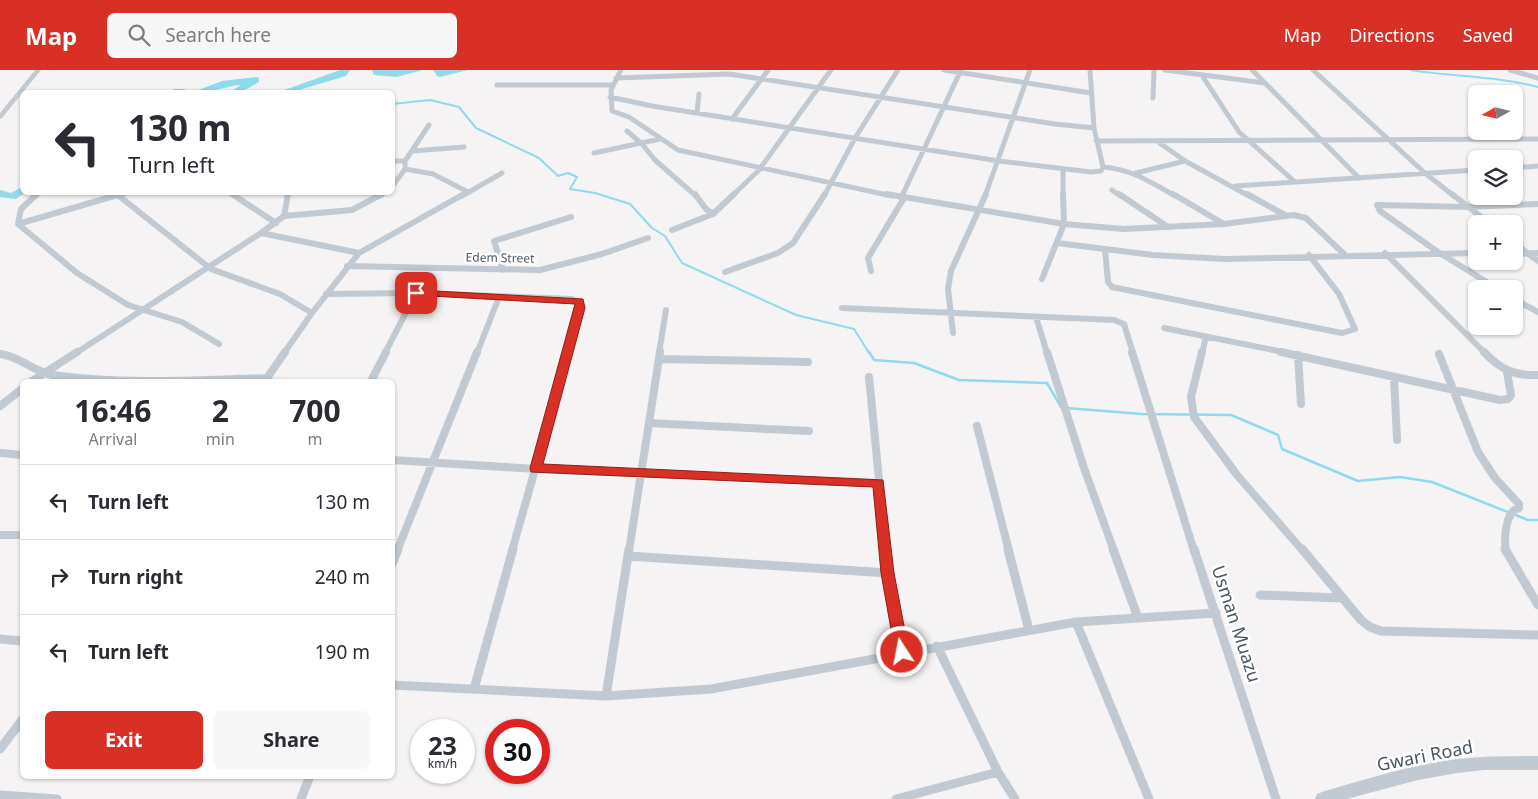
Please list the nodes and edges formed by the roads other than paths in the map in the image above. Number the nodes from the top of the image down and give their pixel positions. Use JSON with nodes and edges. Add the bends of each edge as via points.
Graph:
{"nodes":[{"id":1,"x":38,"y":70,"type":"edge"},
{"id":2,"x":621,"y":70,"type":"edge"},
{"id":3,"x":768,"y":70,"type":"edge"},
{"id":4,"x":831,"y":70,"type":"edge"},
{"id":5,"x":898,"y":70,"type":"edge"},
{"id":6,"x":944,"y":70,"type":"edge"},
{"id":7,"x":1030,"y":70,"type":"edge"},
{"id":8,"x":1090,"y":70,"type":"edge"},
{"id":9,"x":1154,"y":70,"type":"edge"},
{"id":10,"x":1165,"y":70,"type":"edge"},
{"id":11,"x":1252,"y":70,"type":"edge"},
{"id":12,"x":1313,"y":70,"type":"edge"},
{"id":13,"x":1510,"y":70,"type":"edge"},
{"id":14,"x":960,"y":71,"type":"edge"},
{"id":15,"x":708,"y":72,"type":"edge"},
{"id":16,"x":1188,"y":72,"type":"edge"},
{"id":17,"x":1203,"y":77,"type":"junction"},
{"id":18,"x":616,"y":78,"type":"junction"},
{"id":19,"x":1538,"y":78,"type":"edge"},
{"id":20,"x":759,"y":80,"type":"junction"},
{"id":21,"x":1025,"y":83,"type":"junction"},
{"id":22,"x":612,"y":84,"type":"junction"},
{"id":23,"x":1265,"y":84,"type":"junction"},
{"id":24,"x":497,"y":85,"type":"dead end"},
{"id":25,"x":817,"y":89,"type":"junction"},
{"id":26,"x":22,"y":90,"type":"edge"},
{"id":27,"x":20,"y":92,"type":"edge"},
{"id":28,"x":1091,"y":93,"type":"junction"},
{"id":29,"x":699,"y":94,"type":"dead end"},
{"id":30,"x":610,"y":97,"type":"junction"},
{"id":31,"x":881,"y":98,"type":"junction"},
{"id":32,"x":1153,"y":98,"type":"dead end"},
{"id":33,"x":944,"y":107,"type":"junction"},
{"id":34,"x":697,"y":113,"type":"junction"},
{"id":35,"x":0,"y":117,"type":"edge"},
{"id":36,"x":732,"y":118,"type":"junction"},
{"id":37,"x":1013,"y":118,"type":"junction"},
{"id":38,"x":429,"y":125,"type":"dead end"},
{"id":39,"x":791,"y":128,"type":"junction"},
{"id":40,"x":1094,"y":128,"type":"junction"},
{"id":41,"x":627,"y":131,"type":"dead end"},
{"id":42,"x":855,"y":138,"type":"junction"},
{"id":43,"x":660,"y":139,"type":"junction"},
{"id":44,"x":1538,"y":139,"type":"edge"},
{"id":45,"x":1248,"y":140,"type":"junction"},
{"id":46,"x":1321,"y":140,"type":"junction"},
{"id":47,"x":1096,"y":141,"type":"junction"},
{"id":48,"x":1157,"y":141,"type":"junction"},
{"id":49,"x":1388,"y":141,"type":"junction"},
{"id":50,"x":642,"y":144,"type":"junction"},
{"id":51,"x":464,"y":147,"type":"dead end"},
{"id":52,"x":925,"y":149,"type":"junction"},
{"id":53,"x":412,"y":151,"type":"junction"},
{"id":54,"x":594,"y":153,"type":"dead end"},
{"id":55,"x":395,"y":161,"type":"edge"},
{"id":56,"x":406,"y":161,"type":"junction"},
{"id":57,"x":999,"y":161,"type":"junction"},
{"id":58,"x":1185,"y":161,"type":"junction"},
{"id":59,"x":1538,"y":166,"type":"edge"},
{"id":60,"x":1103,"y":167,"type":"junction"},
{"id":61,"x":1523,"y":167,"type":"edge"},
{"id":62,"x":1063,"y":168,"type":"junction"},
{"id":63,"x":405,"y":169,"type":"junction"},
{"id":64,"x":760,"y":170,"type":"junction"},
{"id":65,"x":1468,"y":171,"type":"edge"},
{"id":66,"x":502,"y":173,"type":"dead end"},
{"id":67,"x":1136,"y":173,"type":"junction"},
{"id":68,"x":1426,"y":174,"type":"junction"},
{"id":69,"x":1359,"y":178,"type":"junction"},
{"id":70,"x":1295,"y":182,"type":"junction"},
{"id":71,"x":395,"y":183,"type":"edge"},
{"id":72,"x":832,"y":183,"type":"junction"},
{"id":73,"x":1236,"y":186,"type":"junction"},
{"id":74,"x":1112,"y":190,"type":"dead end"},
{"id":75,"x":468,"y":192,"type":"junction"},
{"id":76,"x":36,"y":195,"type":"edge"},
{"id":77,"x":233,"y":195,"type":"edge"},
{"id":78,"x":288,"y":195,"type":"edge"},
{"id":79,"x":380,"y":195,"type":"edge"},
{"id":80,"x":120,"y":196,"type":"joint"},
{"id":81,"x":903,"y":198,"type":"junction"},
{"id":82,"x":1538,"y":204,"type":"edge"},
{"id":83,"x":1469,"y":207,"type":"junction"},
{"id":84,"x":979,"y":211,"type":"junction"},
{"id":85,"x":713,"y":214,"type":"junction"},
{"id":86,"x":1285,"y":215,"type":"junction"},
{"id":87,"x":1479,"y":215,"type":"edge"},
{"id":88,"x":284,"y":216,"type":"junction"},
{"id":89,"x":571,"y":217,"type":"dead end"},
{"id":90,"x":276,"y":223,"type":"junction"},
{"id":91,"x":18,"y":224,"type":"junction"},
{"id":92,"x":1064,"y":224,"type":"junction"},
{"id":93,"x":1224,"y":224,"type":"junction"},
{"id":94,"x":1169,"y":228,"type":"junction"},
{"id":95,"x":672,"y":230,"type":"dead end"},
{"id":96,"x":261,"y":233,"type":"junction"},
{"id":97,"x":648,"y":238,"type":"dead end"},
{"id":98,"x":1057,"y":243,"type":"junction"},
{"id":99,"x":1105,"y":250,"type":"junction"},
{"id":100,"x":1523,"y":251,"type":"edge"},
{"id":101,"x":1438,"y":252,"type":"junction"},
{"id":102,"x":359,"y":253,"type":"junction"},
{"id":103,"x":1384,"y":253,"type":"junction"},
{"id":104,"x":1468,"y":253,"type":"edge"},
{"id":105,"x":1538,"y":253,"type":"edge"},
{"id":106,"x":1344,"y":254,"type":"junction"},
{"id":107,"x":1523,"y":254,"type":"edge"},
{"id":108,"x":1527,"y":254,"type":"junction"},
{"id":109,"x":1309,"y":255,"type":"junction"},
{"id":110,"x":1538,"y":261,"type":"edge"},
{"id":111,"x":208,"y":266,"type":"junction"},
{"id":112,"x":347,"y":266,"type":"junction"},
{"id":113,"x":504,"y":270,"type":"junction"},
{"id":114,"x":871,"y":271,"type":"dead end"},
{"id":115,"x":725,"y":272,"type":"dead end"},
{"id":116,"x":1042,"y":279,"type":"dead end"},
{"id":117,"x":1483,"y":280,"type":"edge"},
{"id":118,"x":416,"y":293,"type":"junction"},
{"id":119,"x":326,"y":294,"type":"junction"},
{"id":120,"x":499,"y":297,"type":"junction"},
{"id":121,"x":1523,"y":304,"type":"edge"},
{"id":122,"x":842,"y":308,"type":"dead end"},
{"id":123,"x":666,"y":310,"type":"dead end"},
{"id":124,"x":142,"y":311,"type":"junction"},
{"id":125,"x":312,"y":312,"type":"junction"},
{"id":126,"x":1538,"y":312,"type":"edge"},
{"id":127,"x":951,"y":313,"type":"junction"},
{"id":128,"x":1036,"y":317,"type":"junction"},
{"id":129,"x":1164,"y":328,"type":"dead end"},
{"id":130,"x":953,"y":333,"type":"dead end"},
{"id":131,"x":1206,"y":337,"type":"junction"},
{"id":132,"x":219,"y":344,"type":"dead end"},
{"id":133,"x":0,"y":354,"type":"edge"},
{"id":134,"x":1440,"y":354,"type":"dead end"},
{"id":135,"x":1298,"y":355,"type":"junction"},
{"id":136,"x":659,"y":359,"type":"junction"},
{"id":137,"x":808,"y":362,"type":"dead end"},
{"id":138,"x":1507,"y":372,"type":"junction"},
{"id":139,"x":41,"y":374,"type":"junction"},
{"id":140,"x":1538,"y":375,"type":"edge"},
{"id":141,"x":869,"y":377,"type":"dead end"},
{"id":142,"x":1394,"y":377,"type":"junction"},
{"id":143,"x":35,"y":379,"type":"edge"},
{"id":144,"x":86,"y":379,"type":"edge"},
{"id":145,"x":267,"y":379,"type":"edge"},
{"id":146,"x":372,"y":379,"type":"edge"},
{"id":147,"x":20,"y":391,"type":"edge"},
{"id":148,"x":1453,"y":391,"type":"junction"},
{"id":149,"x":1301,"y":404,"type":"dead end"},
{"id":150,"x":0,"y":406,"type":"edge"},
{"id":151,"x":649,"y":423,"type":"junction"},
{"id":152,"x":977,"y":426,"type":"dead end"},
{"id":153,"x":809,"y":431,"type":"dead end"},
{"id":154,"x":1397,"y":440,"type":"dead end"},
{"id":155,"x":0,"y":453,"type":"edge"},
{"id":156,"x":20,"y":455,"type":"edge"},
{"id":157,"x":395,"y":460,"type":"edge"},
{"id":158,"x":432,"y":461,"type":"junction"},
{"id":159,"x":536,"y":468,"type":"junction"},
{"id":160,"x":640,"y":473,"type":"junction"},
{"id":161,"x":878,"y":483,"type":"junction"},
{"id":162,"x":0,"y":535,"type":"edge"},
{"id":163,"x":20,"y":535,"type":"edge"},
{"id":164,"x":395,"y":556,"type":"edge"},
{"id":165,"x":628,"y":556,"type":"junction"},
{"id":166,"x":888,"y":573,"type":"junction"},
{"id":167,"x":1260,"y":596,"type":"dead end"},
{"id":168,"x":1341,"y":598,"type":"junction"},
{"id":169,"x":1538,"y":605,"type":"edge"},
{"id":170,"x":1216,"y":613,"type":"junction"},
{"id":171,"x":1138,"y":618,"type":"junction"},
{"id":172,"x":1076,"y":622,"type":"junction"},
{"id":173,"x":1030,"y":630,"type":"junction"},
{"id":174,"x":1538,"y":635,"type":"edge"},
{"id":175,"x":0,"y":639,"type":"edge"},
{"id":176,"x":20,"y":641,"type":"edge"},
{"id":177,"x":937,"y":646,"type":"junction"},
{"id":178,"x":902,"y":652,"type":"junction"},
{"id":179,"x":395,"y":685,"type":"edge"},
{"id":180,"x":474,"y":689,"type":"junction"},
{"id":181,"x":606,"y":696,"type":"junction"},
{"id":182,"x":20,"y":723,"type":"edge"},
{"id":183,"x":0,"y":749,"type":"edge"},
{"id":184,"x":1538,"y":763,"type":"edge"},
{"id":185,"x":998,"y":772,"type":"junction"},
{"id":186,"x":309,"y":779,"type":"edge"},
{"id":187,"x":0,"y":795,"type":"edge"},
{"id":188,"x":57,"y":799,"type":"edge"},
{"id":189,"x":301,"y":799,"type":"edge"},
{"id":190,"x":896,"y":799,"type":"edge"},
{"id":191,"x":1015,"y":799,"type":"edge"},
{"id":192,"x":1149,"y":799,"type":"edge"},
{"id":193,"x":1276,"y":799,"type":"edge"},
{"id":194,"x":1322,"y":799,"type":"edge"}],
"edges":[{"from":1,"to":26,"type":"street"},
{"from":2,"to":18,"type":"street"},
{"from":3,"to":20,"type":"street"},
{"from":4,"to":25,"type":"street"},
{"from":5,"to":31,"type":"street"},
{"from":6,"to":14,"type":"street"},
{"from":7,"to":21,"type":"street"},
{"from":8,"to":28,"type":"street"},
{"from":9,"to":32,"type":"street"},
{"from":10,"to":16,"type":"street"},
{"from":11,"to":23,"type":"street"},
{"from":12,"to":49,"type":"street"},
{"from":13,"to":19,"type":"street"},
{"from":14,"to":21,"type":"street"},
{"from":14,"to":33,"type":"street"},
{"from":15,"to":18,"type":"street"},
{"from":15,"to":20,"type":"street"},
{"from":16,"to":17,"type":"street"},
{"from":17,"to":23,"type":"street"},
{"from":17,"to":45,"type":"street","via":[[1216,100]]},
{"from":18,"to":22,"type":"street"},
{"from":20,"to":25,"type":"street"},
{"from":20,"to":36,"type":"street"},
{"from":21,"to":28,"type":"street"},
{"from":21,"to":37,"type":"street"},
{"from":22,"to":24,"type":"street"},
{"from":22,"to":30,"type":"street"},
{"from":23,"to":46,"type":"street"},
{"from":25,"to":31,"type":"street"},
{"from":25,"to":39,"type":"street"},
{"from":27,"to":35,"type":"street"},
{"from":28,"to":40,"type":"street"},
{"from":29,"to":34,"type":"street"},
{"from":30,"to":34,"type":"street"},
{"from":30,"to":43,"type":"street","via":[[612,111],[629,117]]},
{"from":31,"to":33,"type":"street"},
{"from":31,"to":42,"type":"street"},
{"from":33,"to":37,"type":"street"},
{"from":33,"to":52,"type":"street"},
{"from":34,"to":36,"type":"street"},
{"from":36,"to":39,"type":"street"},
{"from":37,"to":40,"type":"street"},
{"from":37,"to":57,"type":"street"},
{"from":38,"to":53,"type":"street"},
{"from":39,"to":42,"type":"street"},
{"from":39,"to":64,"type":"street"},
{"from":40,"to":47,"type":"street"},
{"from":41,"to":50,"type":"street"},
{"from":42,"to":52,"type":"street"},
{"from":42,"to":72,"type":"street"},
{"from":43,"to":50,"type":"street"},
{"from":43,"to":64,"type":"street","via":[[678,150]]},
{"from":44,"to":49,"type":"street"},
{"from":45,"to":46,"type":"street"},
{"from":45,"to":48,"type":"street"},
{"from":45,"to":70,"type":"street"},
{"from":46,"to":49,"type":"street"},
{"from":46,"to":69,"type":"street"},
{"from":47,"to":48,"type":"street"},
{"from":47,"to":60,"type":"street"},
{"from":48,"to":58,"type":"street"},
{"from":49,"to":68,"type":"street"},
{"from":50,"to":54,"type":"street"},
{"from":50,"to":85,"type":"street"},
{"from":51,"to":53,"type":"street"},
{"from":52,"to":57,"type":"street"},
{"from":52,"to":81,"type":"street"},
{"from":53,"to":56,"type":"street"},
{"from":55,"to":56,"type":"street"},
{"from":56,"to":63,"type":"street"},
{"from":57,"to":62,"type":"street"},
{"from":57,"to":84,"type":"street"},
{"from":58,"to":67,"type":"street"},
{"from":58,"to":73,"type":"street"},
{"from":59,"to":61,"type":"street"},
{"from":60,"to":62,"type":"street","via":[[1098,172]]},
{"from":60,"to":67,"type":"street"},
{"from":62,"to":92,"type":"street"},
{"from":63,"to":71,"type":"street"},
{"from":63,"to":75,"type":"street","via":[[433,174]]},
{"from":64,"to":72,"type":"street"},
{"from":64,"to":85,"type":"street"},
{"from":65,"to":68,"type":"street"},
{"from":66,"to":75,"type":"street"},
{"from":67,"to":93,"type":"street"},
{"from":68,"to":69,"type":"street"},
{"from":68,"to":83,"type":"street"},
{"from":69,"to":70,"type":"street"},
{"from":70,"to":73,"type":"street"},
{"from":72,"to":81,"type":"street"},
{"from":72,"to":115,"type":"street","via":[[787,249]]},
{"from":73,"to":86,"type":"street"},
{"from":74,"to":94,"type":"street"},
{"from":75,"to":102,"type":"street"},
{"from":76,"to":91,"type":"street","via":[[25,202],[17,215]]},
{"from":77,"to":90,"type":"street"},
{"from":78,"to":88,"type":"street"},
{"from":79,"to":88,"type":"street","via":[[352,210]]},
{"from":80,"to":91,"type":"street"},
{"from":80,"to":111,"type":"street"},
{"from":81,"to":84,"type":"street"},
{"from":81,"to":114,"type":"street","via":[[868,258]]},
{"from":82,"to":83,"type":"street"},
{"from":83,"to":87,"type":"street"},
{"from":83,"to":101,"type":"street","via":[[1377,205]]},
{"from":84,"to":92,"type":"street"},
{"from":84,"to":127,"type":"street","via":[[951,271],[948,289]]},
{"from":85,"to":95,"type":"street"},
{"from":86,"to":93,"type":"street"},
{"from":86,"to":106,"type":"street","via":[[1306,218]]},
{"from":88,"to":90,"type":"street"},
{"from":89,"to":113,"type":"street","via":[[494,241]]},
{"from":90,"to":96,"type":"street"},
{"from":91,"to":124,"type":"street","via":[[77,272]]},
{"from":92,"to":94,"type":"street"},
{"from":92,"to":98,"type":"street"},
{"from":93,"to":94,"type":"street"},
{"from":96,"to":102,"type":"street"},
{"from":96,"to":111,"type":"street"},
{"from":97,"to":113,"type":"street","name":"Edem Street","via":[[540,270]]},
{"from":98,"to":99,"type":"street"},
{"from":98,"to":116,"type":"street"},
{"from":99,"to":109,"type":"street","via":[[1248,259]]},
{"from":99,"to":109,"type":"street","via":[[1108,282],[1112,287],[1332,331],[1355,329],[1339,294]]},
{"from":100,"to":108,"type":"street"},
{"from":101,"to":103,"type":"street"},
{"from":101,"to":104,"type":"street"},
{"from":101,"to":117,"type":"street"},
{"from":102,"to":112,"type":"street"},
{"from":103,"to":106,"type":"street"},
{"from":103,"to":138,"type":"street"},
{"from":105,"to":108,"type":"street"},
{"from":106,"to":109,"type":"street"},
{"from":107,"to":108,"type":"street"},
{"from":108,"to":110,"type":"street"},
{"from":111,"to":124,"type":"street"},
{"from":111,"to":125,"type":"street","via":[[216,272],[280,294]]},
{"from":112,"to":113,"type":"street","name":"Edem Street"},
{"from":112,"to":119,"type":"street"},
{"from":118,"to":119,"type":"street"},
{"from":118,"to":120,"type":"street"},
{"from":118,"to":146,"type":"street"},
{"from":119,"to":125,"type":"street"},
{"from":120,"to":158,"type":"street"},
{"from":120,"to":159,"type":"street","via":[[572,299],[581,303]]},
{"from":121,"to":126,"type":"street"},
{"from":122,"to":127,"type":"street"},
{"from":123,"to":136,"type":"street"},
{"from":124,"to":132,"type":"street","via":[[182,322]]},
{"from":124,"to":139,"type":"street"},
{"from":125,"to":145,"type":"street"},
{"from":127,"to":128,"type":"street"},
{"from":127,"to":130,"type":"street"},
{"from":128,"to":170,"type":"street","name":"Usman Muazu","via":[[1114,320],[1124,324],[1164,459]]},
{"from":128,"to":171,"type":"street","via":[[1084,468]]},
{"from":129,"to":131,"type":"street"},
{"from":131,"to":135,"type":"street"},
{"from":131,"to":168,"type":"street","via":[[1191,396],[1194,417],[1237,475]]},
{"from":133,"to":139,"type":"street","via":[[21,359]]},
{"from":134,"to":148,"type":"street"},
{"from":135,"to":142,"type":"street"},
{"from":135,"to":149,"type":"street"},
{"from":136,"to":137,"type":"street"},
{"from":136,"to":151,"type":"street"},
{"from":138,"to":140,"type":"street","via":[[1520,376]]},
{"from":138,"to":148,"type":"street","via":[[1511,395],[1508,399]]},
{"from":139,"to":143,"type":"street"},
{"from":139,"to":144,"type":"street"},
{"from":141,"to":161,"type":"street"},
{"from":142,"to":148,"type":"street"},
{"from":142,"to":154,"type":"street"},
{"from":147,"to":150,"type":"street"},
{"from":148,"to":169,"type":"street","via":[[1478,452],[1519,504],[1509,514],[1505,549]]},
{"from":151,"to":153,"type":"street"},
{"from":151,"to":160,"type":"street"},
{"from":152,"to":173,"type":"street"},
{"from":155,"to":156,"type":"street"},
{"from":157,"to":158,"type":"street"},
{"from":158,"to":159,"type":"street"},
{"from":158,"to":164,"type":"street"},
{"from":159,"to":160,"type":"street"},
{"from":159,"to":180,"type":"street"},
{"from":160,"to":161,"type":"street"},
{"from":160,"to":165,"type":"street"},
{"from":161,"to":166,"type":"street"},
{"from":162,"to":163,"type":"street"},
{"from":165,"to":166,"type":"street"},
{"from":165,"to":181,"type":"street"},
{"from":166,"to":178,"type":"street"},
{"from":167,"to":168,"type":"street"},
{"from":168,"to":174,"type":"street","via":[[1361,620],[1381,631]]},
{"from":170,"to":171,"type":"street"},
{"from":170,"to":193,"type":"street","name":"Usman Muazu"},
{"from":171,"to":172,"type":"street"},
{"from":172,"to":173,"type":"street"},
{"from":172,"to":192,"type":"street"},
{"from":173,"to":177,"type":"street"},
{"from":175,"to":176,"type":"street"},
{"from":177,"to":178,"type":"street"},
{"from":177,"to":185,"type":"street"},
{"from":178,"to":181,"type":"street","via":[[711,689]]},
{"from":179,"to":180,"type":"street"},
{"from":180,"to":181,"type":"street"},
{"from":182,"to":183,"type":"street"},
{"from":184,"to":194,"type":"street","name":"Gwari Road","via":[[1475,764],[1429,771]]},
{"from":185,"to":190,"type":"street"},
{"from":185,"to":191,"type":"street"},
{"from":186,"to":189,"type":"street"},
{"from":187,"to":188,"type":"street"}]}
